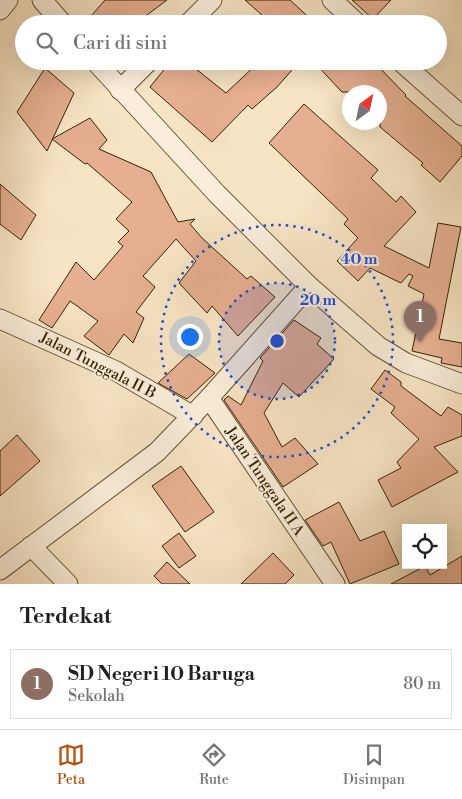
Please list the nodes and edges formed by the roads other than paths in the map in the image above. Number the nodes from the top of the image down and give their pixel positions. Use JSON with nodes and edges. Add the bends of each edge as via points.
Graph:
{"nodes":[{"id":1,"x":8,"y":0,"type":"edge"},
{"id":2,"x":42,"y":0,"type":"edge"},
{"id":3,"x":212,"y":0,"type":"edge"},
{"id":4,"x":332,"y":0,"type":"edge"},
{"id":5,"x":0,"y":10,"type":"edge"},
{"id":6,"x":55,"y":15,"type":"edge"},
{"id":7,"x":197,"y":15,"type":"edge"},
{"id":8,"x":348,"y":15,"type":"edge"},
{"id":9,"x":103,"y":70,"type":"edge"},
{"id":10,"x":141,"y":70,"type":"edge"},
{"id":11,"x":410,"y":70,"type":"edge"},
{"id":12,"x":120,"y":90,"type":"junction"},
{"id":13,"x":462,"y":116,"type":"edge"},
{"id":14,"x":309,"y":286,"type":"junction"},
{"id":15,"x":0,"y":319,"type":"edge"},
{"id":16,"x":462,"y":384,"type":"edge"},
{"id":17,"x":210,"y":398,"type":"junction"},
{"id":18,"x":193,"y":416,"type":"junction"},
{"id":19,"x":32,"y":546,"type":"junction"},
{"id":20,"x":0,"y":570,"type":"edge"},
{"id":21,"x":68,"y":584,"type":"edge"},
{"id":22,"x":335,"y":584,"type":"edge"}],
"edges":[{"from":1,"to":5,"type":"street"},
{"from":2,"to":6,"type":"street"},
{"from":3,"to":7,"type":"street"},
{"from":4,"to":8,"type":"street"},
{"from":9,"to":12,"type":"street"},
{"from":10,"to":12,"type":"street"},
{"from":11,"to":13,"type":"street"},
{"from":12,"to":14,"type":"street","via":[[216,194]]},
{"from":14,"to":16,"type":"street","via":[[378,346],[406,362]]},
{"from":14,"to":17,"type":"street"},
{"from":15,"to":18,"type":"street","name":"Jalan Tunggala II B","via":[[108,367]]},
{"from":17,"to":18,"type":"street"},
{"from":17,"to":22,"type":"street","name":"Jalan Tunggala II A"},
{"from":18,"to":19,"type":"street","via":[[157,452]]},
{"from":19,"to":20,"type":"street"},
{"from":19,"to":21,"type":"street"}]}
